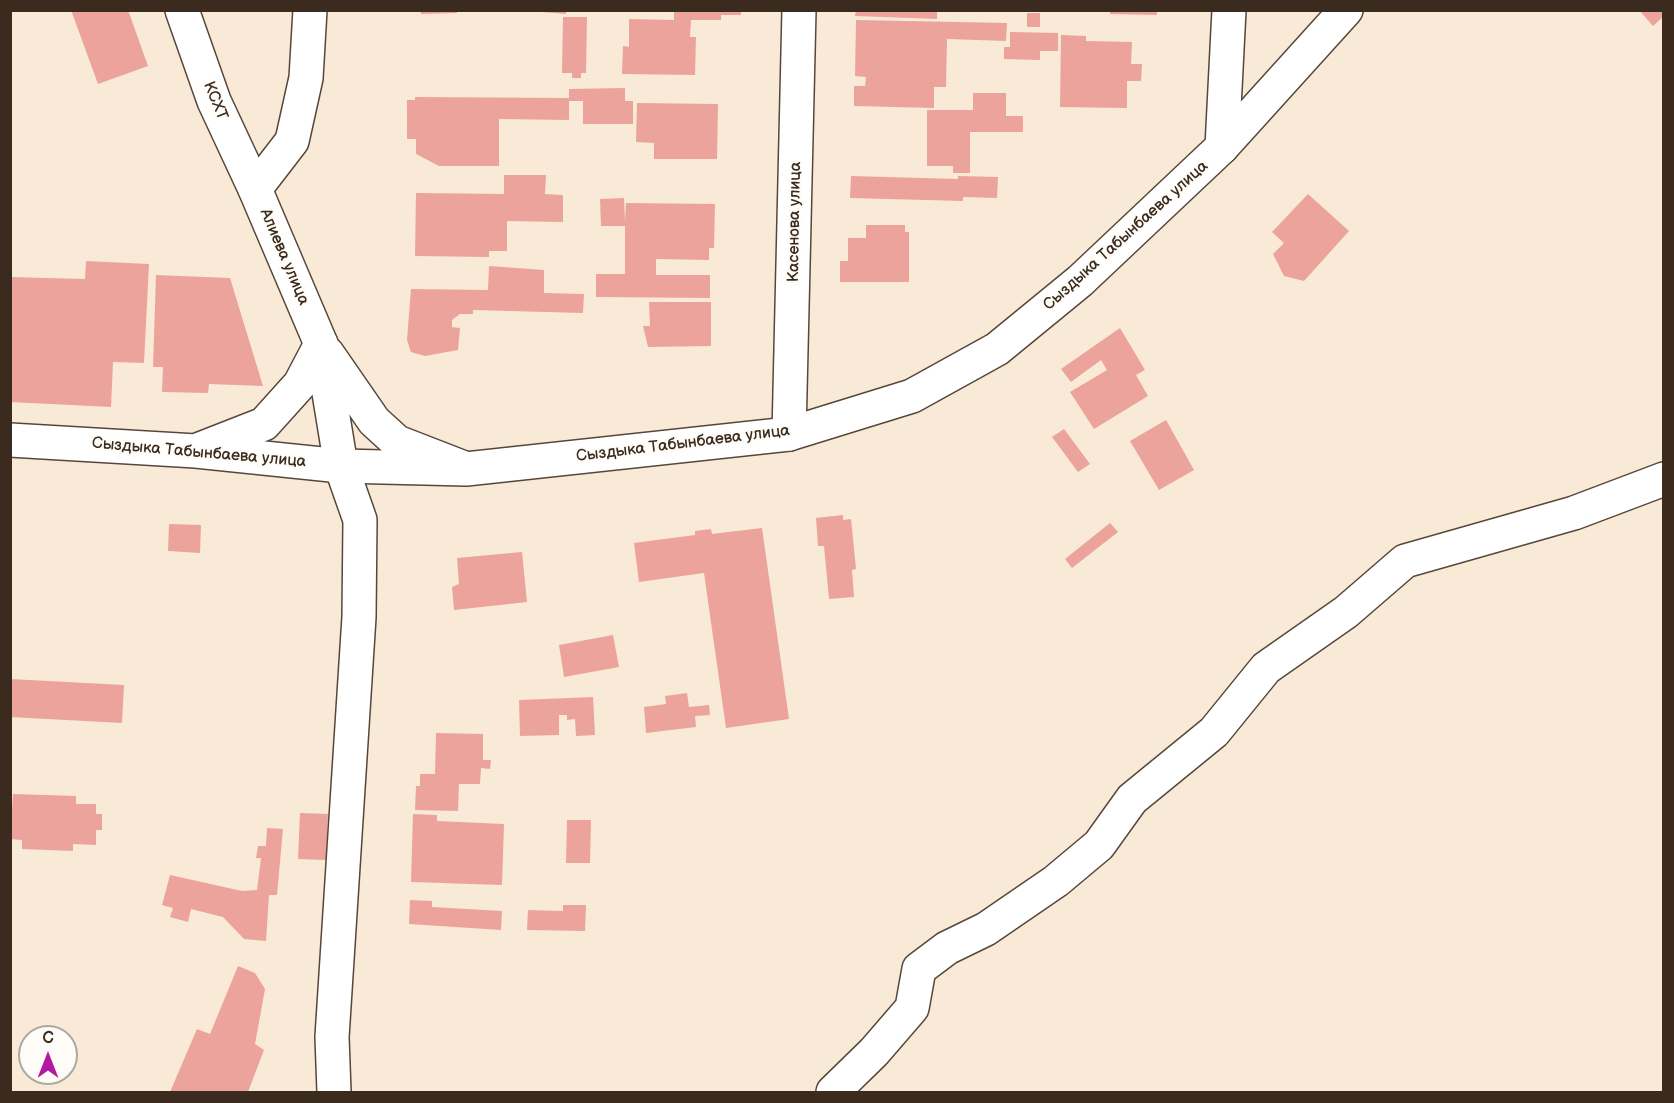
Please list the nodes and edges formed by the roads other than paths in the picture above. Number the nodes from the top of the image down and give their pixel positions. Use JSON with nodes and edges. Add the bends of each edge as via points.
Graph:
{"nodes":[{"id":1,"x":182,"y":10,"type":"edge"},
{"id":2,"x":310,"y":10,"type":"edge"},
{"id":3,"x":799,"y":10,"type":"edge"},
{"id":4,"x":1230,"y":10,"type":"edge"},
{"id":5,"x":1346,"y":10,"type":"edge"},
{"id":6,"x":1222,"y":147,"type":"junction"},
{"id":7,"x":255,"y":189,"type":"junction"},
{"id":8,"x":321,"y":344,"type":"junction"},
{"id":9,"x":789,"y":434,"type":"junction"},
{"id":10,"x":10,"y":440,"type":"edge"},
{"id":11,"x":196,"y":451,"type":"junction"},
{"id":12,"x":341,"y":466,"type":"junction"},
{"id":13,"x":466,"y":469,"type":"junction"},
{"id":14,"x":1664,"y":479,"type":"edge"},
{"id":15,"x":334,"y":1092,"type":"edge"},
{"id":16,"x":833,"y":1092,"type":"edge"}],
"edges":[{"from":1,"to":7,"type":"street","name":"КСХТ","via":[[214,101]]},
{"from":2,"to":7,"type":"street","name":"Алиева улица","via":[[306,78],[292,141]]},
{"from":3,"to":9,"type":"street","name":"Касенова улица"},
{"from":4,"to":6,"type":"street"},
{"from":5,"to":6,"type":"street","name":"Сыздыка Табынбаева улица"},
{"from":6,"to":9,"type":"street","name":"Сыздыка Табынбаева улица","via":[[1080,281],[997,349],[912,396]]},
{"from":7,"to":8,"type":"street","name":"Алиева улица"},
{"from":8,"to":11,"type":"street","via":[[300,384],[264,424]]},
{"from":8,"to":12,"type":"street"},
{"from":8,"to":13,"type":"street","via":[[374,421],[397,442]]},
{"from":9,"to":13,"type":"street","name":"Сыздыка Табынбаева улица"},
{"from":10,"to":11,"type":"street","name":"Сыздыка Табынбаева улица"},
{"from":11,"to":12,"type":"street","name":"Сыздыка Табынбаева улица"},
{"from":12,"to":13,"type":"street","name":"Сыздыка Табынбаева улица"},
{"from":12,"to":15,"type":"street","via":[[360,520],[359,617],[332,1037]]},
{"from":14,"to":16,"type":"street","via":[[1574,513],[1405,561],[1346,612],[1266,668],[1214,732],[1132,799],[1099,845],[1056,881],[919,969],[912,1008]]}]}
